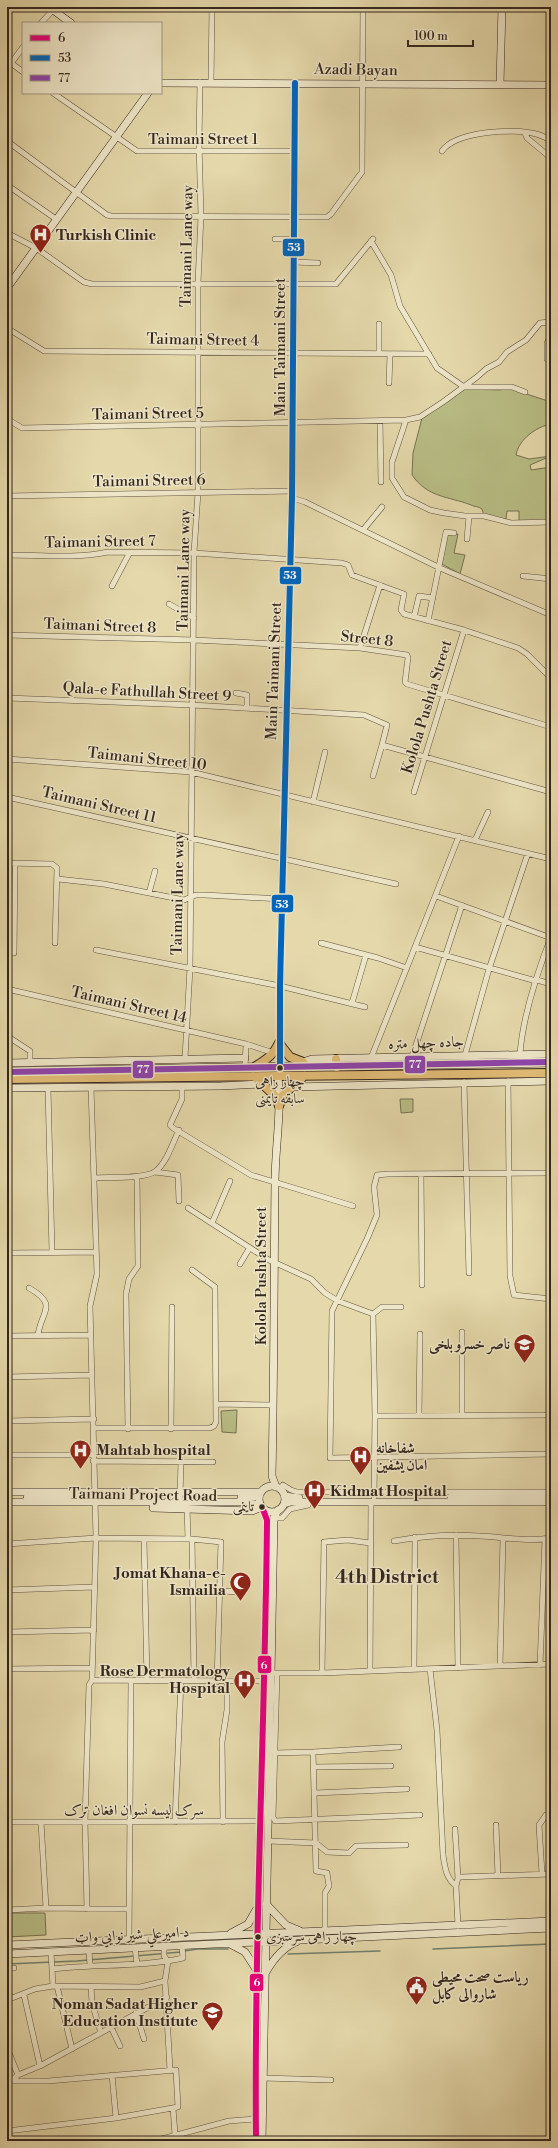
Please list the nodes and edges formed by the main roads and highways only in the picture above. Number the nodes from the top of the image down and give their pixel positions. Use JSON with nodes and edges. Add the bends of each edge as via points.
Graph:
{"nodes":[{"id":1,"x":502,"y":7,"type":"edge"},
{"id":2,"x":53,"y":8,"type":"edge"},
{"id":3,"x":70,"y":22,"type":"edge"},
{"id":4,"x":162,"y":83,"type":"edge"},
{"id":5,"x":295,"y":83,"type":"junction"},
{"id":6,"x":500,"y":84,"type":"junction"},
{"id":7,"x":551,"y":85,"type":"edge"},
{"id":8,"x":147,"y":94,"type":"edge"},
{"id":9,"x":7,"y":288,"type":"edge"},
{"id":10,"x":279,"y":1043,"type":"junction"},
{"id":11,"x":551,"y":1054,"type":"edge"},
{"id":12,"x":245,"y":1058,"type":"road end"},
{"id":13,"x":551,"y":1062,"type":"edge"},
{"id":14,"x":7,"y":1063,"type":"edge"},
{"id":15,"x":336,"y":1063,"type":"junction"},
{"id":16,"x":489,"y":1064,"type":"junction"},
{"id":17,"x":304,"y":1065,"type":"junction"},
{"id":18,"x":248,"y":1068,"type":"junction"},
{"id":19,"x":280,"y":1068,"type":"junction"},
{"id":20,"x":7,"y":1072,"type":"edge"},
{"id":21,"x":489,"y":1073,"type":"junction"},
{"id":22,"x":375,"y":1075,"type":"junction"},
{"id":23,"x":220,"y":1077,"type":"junction"},
{"id":24,"x":278,"y":1077,"type":"junction"},
{"id":25,"x":303,"y":1077,"type":"junction"},
{"id":26,"x":551,"y":1078,"type":"edge"},
{"id":27,"x":7,"y":1079,"type":"edge"},
{"id":28,"x":250,"y":1080,"type":"junction"},
{"id":29,"x":376,"y":1084,"type":"junction"},
{"id":30,"x":221,"y":1086,"type":"junction"},
{"id":31,"x":293,"y":1087,"type":"junction"},
{"id":32,"x":7,"y":1088,"type":"edge"},
{"id":33,"x":279,"y":1106,"type":"junction"},
{"id":34,"x":272,"y":1476,"type":"junction"},
{"id":35,"x":278,"y":1488,"type":"junction"},
{"id":36,"x":263,"y":1490,"type":"junction"},
{"id":37,"x":7,"y":1492,"type":"edge"},
{"id":38,"x":285,"y":1496,"type":"junction"},
{"id":39,"x":551,"y":1497,"type":"edge"},
{"id":40,"x":7,"y":1498,"type":"edge"},
{"id":41,"x":372,"y":1499,"type":"junction"},
{"id":42,"x":95,"y":1500,"type":"junction"},
{"id":43,"x":7,"y":1502,"type":"edge"},
{"id":44,"x":551,"y":1502,"type":"edge"},
{"id":45,"x":284,"y":1504,"type":"junction"},
{"id":46,"x":7,"y":1506,"type":"edge"},
{"id":47,"x":262,"y":1507,"type":"junction"},
{"id":48,"x":278,"y":1510,"type":"junction"},
{"id":49,"x":262,"y":1904,"type":"junction"},
{"id":50,"x":551,"y":1921,"type":"edge"},
{"id":51,"x":532,"y":1926,"type":"junction"},
{"id":52,"x":510,"y":1927,"type":"junction"},
{"id":53,"x":551,"y":1928,"type":"edge"},
{"id":54,"x":266,"y":1933,"type":"junction"},
{"id":55,"x":257,"y":1934,"type":"junction"},
{"id":56,"x":227,"y":1935,"type":"junction"},
{"id":57,"x":302,"y":1935,"type":"junction"},
{"id":58,"x":266,"y":1941,"type":"junction"},
{"id":59,"x":258,"y":1942,"type":"junction"},
{"id":60,"x":228,"y":1944,"type":"junction"},
{"id":61,"x":7,"y":1945,"type":"edge"},
{"id":62,"x":7,"y":1954,"type":"edge"},
{"id":63,"x":261,"y":1974,"type":"junction"},
{"id":64,"x":256,"y":2141,"type":"edge"},
{"id":65,"x":262,"y":2141,"type":"edge"}],
"edges":[{"from":1,"to":6,"type":"main road"},
{"from":2,"to":3,"type":"main road"},
{"from":4,"to":5,"type":"main road","name":"Azadi Bayan"},
{"from":5,"to":6,"type":"main road","name":"Azadi Bayan"},
{"from":5,"to":10,"type":"main road","name":"Main Taimani Street","via":[[293,423]]},
{"from":6,"to":7,"type":"main road","name":"Azadi Bayan"},
{"from":8,"to":9,"type":"main road"},
{"from":10,"to":17,"type":"main road","via":[[290,1057]]},
{"from":10,"to":18,"type":"main road","via":[[275,1053]]},
{"from":10,"to":19,"type":"main road","name":"Main Taimani Street"},
{"from":11,"to":15,"type":"main road","name":"جاده چهل متره","via":[[371,1058]]},
{"from":12,"to":14,"type":"main road"},
{"from":13,"to":16,"type":"main road"},
{"from":15,"to":16,"type":"main road"},
{"from":15,"to":17,"type":"main road"},
{"from":16,"to":21,"type":"main road"},
{"from":17,"to":19,"type":"main road"},
{"from":18,"to":19,"type":"main road"},
{"from":18,"to":20,"type":"main road"},
{"from":21,"to":22,"type":"main road"},
{"from":21,"to":26,"type":"main road"},
{"from":22,"to":25,"type":"main road"},
{"from":22,"to":29,"type":"main road"},
{"from":23,"to":27,"type":"main road"},
{"from":23,"to":28,"type":"main road"},
{"from":23,"to":30,"type":"main road"},
{"from":24,"to":25,"type":"main road"},
{"from":24,"to":28,"type":"main road"},
{"from":24,"to":33,"type":"main road","name":"Kolola Pushta Street"},
{"from":25,"to":31,"type":"main road"},
{"from":26,"to":29,"type":"main road"},
{"from":28,"to":30,"type":"main road"},
{"from":28,"to":33,"type":"main road","via":[[263,1084],[276,1097]]},
{"from":29,"to":31,"type":"main road"},
{"from":30,"to":32,"type":"main road"},
{"from":31,"to":33,"type":"main road","via":[[283,1095]]},
{"from":33,"to":34,"type":"main road","name":"Kolola Pushta Street","via":[[275,1181]]},
{"from":34,"to":35,"type":"main road"},
{"from":34,"to":36,"type":"main road"},
{"from":35,"to":36,"type":"main road"},
{"from":35,"to":38,"type":"main road"},
{"from":36,"to":42,"type":"main road","name":"Taimani Project Road","via":[[247,1498],[180,1495]]},
{"from":36,"to":47,"type":"main road","via":[[259,1500]]},
{"from":37,"to":42,"type":"main road","name":"Taimani Project Road"},
{"from":38,"to":41,"type":"main road"},
{"from":38,"to":45,"type":"main road"},
{"from":39,"to":41,"type":"main road"},
{"from":40,"to":42,"type":"main road","name":"Taimani Project Road"},
{"from":41,"to":44,"type":"main road"},
{"from":41,"to":45,"type":"main road"},
{"from":42,"to":43,"type":"main road","name":"Taimani Project Road"},
{"from":42,"to":46,"type":"main road","name":"Taimani Project Road"},
{"from":42,"to":47,"type":"main road","name":"Taimani Project Road","via":[[187,1506],[248,1502]]},
{"from":45,"to":48,"type":"main road"},
{"from":47,"to":48,"type":"main road","via":[[270,1512]]},
{"from":47,"to":49,"type":"main road","via":[[267,1520]]},
{"from":48,"to":49,"type":"main road","via":[[274,1518],[274,1673],[268,1841]]},
{"from":49,"to":54,"type":"main road"},
{"from":49,"to":55,"type":"main road"},
{"from":49,"to":56,"type":"main road","via":[[248,1924]]},
{"from":49,"to":57,"type":"main road"},
{"from":50,"to":51,"type":"main road"},
{"from":51,"to":52,"type":"main road"},
{"from":51,"to":53,"type":"main road"},
{"from":52,"to":57,"type":"main road"},
{"from":52,"to":57,"type":"main road","via":[[458,1926],[325,1931]]},
{"from":54,"to":55,"type":"main road"},
{"from":54,"to":57,"type":"main road"},
{"from":54,"to":58,"type":"main road"},
{"from":55,"to":56,"type":"main road"},
{"from":55,"to":59,"type":"main road"},
{"from":56,"to":61,"type":"main road"},
{"from":57,"to":58,"type":"main road","name":"د امیرعلي شیر نوايي واټ"},
{"from":57,"to":63,"type":"main road","via":[[282,1950]]},
{"from":58,"to":59,"type":"main road","name":"د امیرعلي شیر نوايي واټ"},
{"from":58,"to":63,"type":"main road"},
{"from":59,"to":60,"type":"main road","name":"د امیرعلي شیر نوايي واټ"},
{"from":59,"to":63,"type":"main road"},
{"from":60,"to":62,"type":"main road","name":"د امیرعلي شیر نوايي واټ"},
{"from":60,"to":63,"type":"main road","via":[[245,1952]]},
{"from":63,"to":64,"type":"main road"},
{"from":63,"to":65,"type":"main road"}]}
